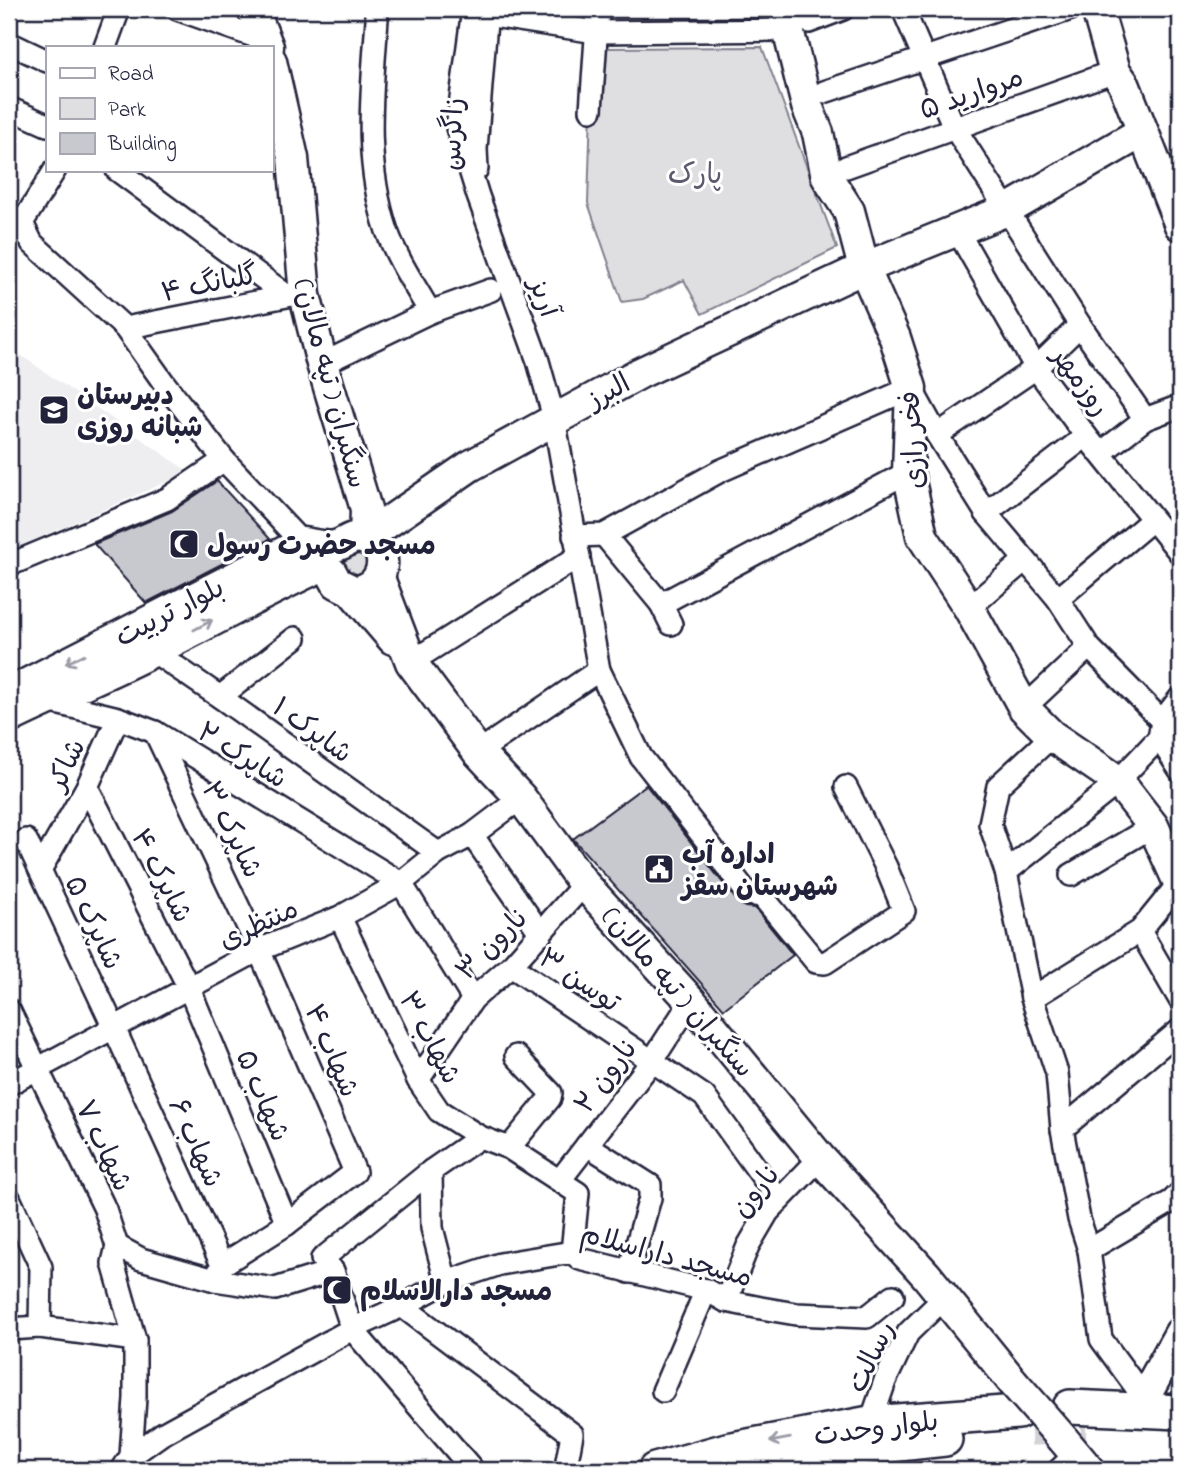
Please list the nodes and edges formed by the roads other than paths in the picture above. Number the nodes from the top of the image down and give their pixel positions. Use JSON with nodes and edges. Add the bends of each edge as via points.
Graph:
{"nodes":[{"id":1,"x":119,"y":9,"type":"edge"},
{"id":2,"x":177,"y":9,"type":"edge"},
{"id":3,"x":253,"y":9,"type":"edge"},
{"id":4,"x":375,"y":9,"type":"edge"},
{"id":5,"x":598,"y":9,"type":"edge"},
{"id":6,"x":843,"y":9,"type":"edge"},
{"id":7,"x":903,"y":9,"type":"edge"},
{"id":8,"x":1071,"y":9,"type":"edge"},
{"id":9,"x":1097,"y":9,"type":"edge"},
{"id":10,"x":482,"y":11,"type":"edge"},
{"id":11,"x":793,"y":20,"type":"edge"},
{"id":12,"x":596,"y":33,"type":"junction"},
{"id":13,"x":9,"y":43,"type":"edge"},
{"id":14,"x":105,"y":46,"type":"edge"},
{"id":15,"x":261,"y":46,"type":"edge"},
{"id":16,"x":267,"y":46,"type":"edge"},
{"id":17,"x":923,"y":59,"type":"junction"},
{"id":18,"x":46,"y":61,"type":"edge"},
{"id":19,"x":1115,"y":71,"type":"junction"},
{"id":20,"x":273,"y":86,"type":"edge"},
{"id":21,"x":824,"y":92,"type":"dead end"},
{"id":22,"x":9,"y":108,"type":"edge"},
{"id":23,"x":591,"y":110,"type":"dead end"},
{"id":24,"x":46,"y":125,"type":"edge"},
{"id":25,"x":954,"y":127,"type":"junction"},
{"id":26,"x":1142,"y":132,"type":"junction"},
{"id":27,"x":282,"y":154,"type":"edge"},
{"id":28,"x":846,"y":167,"type":"dead end"},
{"id":29,"x":53,"y":172,"type":"edge"},
{"id":30,"x":120,"y":172,"type":"edge"},
{"id":31,"x":478,"y":196,"type":"joint"},
{"id":32,"x":1007,"y":210,"type":"junction"},
{"id":33,"x":15,"y":219,"type":"edge"},
{"id":34,"x":1180,"y":225,"type":"edge"},
{"id":35,"x":957,"y":230,"type":"junction"},
{"id":36,"x":864,"y":268,"type":"junction"},
{"id":37,"x":491,"y":290,"type":"dead end"},
{"id":38,"x":295,"y":295,"type":"junction"},
{"id":39,"x":430,"y":312,"type":"junction"},
{"id":40,"x":1080,"y":325,"type":"junction"},
{"id":41,"x":125,"y":328,"type":"junction"},
{"id":42,"x":322,"y":364,"type":"junction"},
{"id":43,"x":1036,"y":368,"type":"junction"},
{"id":44,"x":911,"y":388,"type":"junction"},
{"id":45,"x":1180,"y":406,"type":"edge"},
{"id":46,"x":554,"y":418,"type":"junction"},
{"id":47,"x":1145,"y":419,"type":"junction"},
{"id":48,"x":937,"y":435,"type":"junction"},
{"id":49,"x":1086,"y":436,"type":"junction"},
{"id":50,"x":1101,"y":453,"type":"junction"},
{"id":51,"x":224,"y":460,"type":"junction"},
{"id":52,"x":908,"y":472,"type":"junction"},
{"id":53,"x":986,"y":513,"type":"junction"},
{"id":54,"x":1152,"y":520,"type":"junction"},
{"id":55,"x":604,"y":534,"type":"junction"},
{"id":56,"x":365,"y":538,"type":"junction"},
{"id":57,"x":302,"y":543,"type":"junction"},
{"id":58,"x":1178,"y":544,"type":"edge"},
{"id":59,"x":577,"y":546,"type":"junction"},
{"id":60,"x":1025,"y":561,"type":"junction"},
{"id":61,"x":9,"y":565,"type":"edge"},
{"id":62,"x":339,"y":569,"type":"junction"},
{"id":63,"x":379,"y":578,"type":"junction"},
{"id":64,"x":1058,"y":599,"type":"junction"},
{"id":65,"x":661,"y":604,"type":"junction"},
{"id":66,"x":969,"y":608,"type":"junction"},
{"id":67,"x":671,"y":624,"type":"dead end"},
{"id":68,"x":295,"y":638,"type":"dead end"},
{"id":69,"x":1089,"y":647,"type":"junction"},
{"id":70,"x":153,"y":652,"type":"junction"},
{"id":71,"x":411,"y":662,"type":"junction"},
{"id":72,"x":598,"y":670,"type":"junction"},
{"id":73,"x":24,"y":688,"type":"edge"},
{"id":74,"x":220,"y":697,"type":"junction"},
{"id":75,"x":1180,"y":698,"type":"edge"},
{"id":76,"x":1024,"y":708,"type":"junction"},
{"id":77,"x":9,"y":718,"type":"edge"},
{"id":78,"x":118,"y":718,"type":"junction"},
{"id":79,"x":1160,"y":730,"type":"junction"},
{"id":80,"x":155,"y":733,"type":"junction"},
{"id":81,"x":1052,"y":736,"type":"junction"},
{"id":82,"x":478,"y":752,"type":"junction"},
{"id":83,"x":1180,"y":771,"type":"edge"},
{"id":84,"x":1118,"y":782,"type":"junction"},
{"id":85,"x":87,"y":787,"type":"junction"},
{"id":86,"x":846,"y":787,"type":"dead end"},
{"id":87,"x":521,"y":798,"type":"junction"},
{"id":88,"x":1153,"y":826,"type":"junction"},
{"id":89,"x":472,"y":835,"type":"junction"},
{"id":90,"x":26,"y":840,"type":"dead end"},
{"id":91,"x":438,"y":853,"type":"junction"},
{"id":92,"x":40,"y":870,"type":"junction"},
{"id":93,"x":1006,"y":872,"type":"junction"},
{"id":94,"x":1071,"y":875,"type":"dead end"},
{"id":95,"x":401,"y":883,"type":"junction"},
{"id":96,"x":584,"y":884,"type":"junction"},
{"id":97,"x":1180,"y":884,"type":"edge"},
{"id":98,"x":340,"y":917,"type":"junction"},
{"id":99,"x":1140,"y":931,"type":"junction"},
{"id":100,"x":541,"y":934,"type":"junction"},
{"id":101,"x":259,"y":950,"type":"junction"},
{"id":102,"x":511,"y":966,"type":"junction"},
{"id":103,"x":189,"y":988,"type":"junction"},
{"id":104,"x":1032,"y":998,"type":"junction"},
{"id":105,"x":473,"y":999,"type":"junction"},
{"id":106,"x":1180,"y":1000,"type":"edge"},
{"id":107,"x":691,"y":1001,"type":"junction"},
{"id":108,"x":9,"y":1010,"type":"edge"},
{"id":109,"x":114,"y":1028,"type":"junction"},
{"id":110,"x":1180,"y":1030,"type":"edge"},
{"id":111,"x":516,"y":1056,"type":"dead end"},
{"id":112,"x":652,"y":1061,"type":"junction"},
{"id":113,"x":39,"y":1068,"type":"junction"},
{"id":114,"x":418,"y":1080,"type":"junction"},
{"id":115,"x":9,"y":1084,"type":"edge"},
{"id":116,"x":1062,"y":1129,"type":"junction"},
{"id":117,"x":480,"y":1137,"type":"junction"},
{"id":118,"x":587,"y":1146,"type":"junction"},
{"id":119,"x":509,"y":1148,"type":"junction"},
{"id":120,"x":820,"y":1158,"type":"junction"},
{"id":121,"x":431,"y":1171,"type":"junction"},
{"id":122,"x":560,"y":1180,"type":"junction"},
{"id":123,"x":9,"y":1198,"type":"edge"},
{"id":124,"x":779,"y":1200,"type":"junction"},
{"id":125,"x":1177,"y":1202,"type":"edge"},
{"id":126,"x":288,"y":1224,"type":"junction"},
{"id":127,"x":117,"y":1246,"type":"junction"},
{"id":128,"x":1088,"y":1250,"type":"junction"},
{"id":129,"x":572,"y":1252,"type":"junction"},
{"id":130,"x":333,"y":1271,"type":"junction"},
{"id":131,"x":218,"y":1272,"type":"junction"},
{"id":132,"x":629,"y":1272,"type":"junction"},
{"id":133,"x":446,"y":1282,"type":"junction"},
{"id":134,"x":706,"y":1290,"type":"junction"},
{"id":135,"x":893,"y":1296,"type":"dead end"},
{"id":136,"x":944,"y":1298,"type":"junction"},
{"id":137,"x":726,"y":1301,"type":"junction"},
{"id":138,"x":402,"y":1306,"type":"junction"},
{"id":139,"x":40,"y":1327,"type":"junction"},
{"id":140,"x":9,"y":1329,"type":"edge"},
{"id":141,"x":352,"y":1329,"type":"junction"},
{"id":142,"x":1180,"y":1333,"type":"edge"},
{"id":143,"x":135,"y":1340,"type":"junction"},
{"id":144,"x":663,"y":1391,"type":"dead end"},
{"id":145,"x":1144,"y":1398,"type":"junction"},
{"id":146,"x":1021,"y":1407,"type":"junction"},
{"id":147,"x":1180,"y":1412,"type":"edge"},
{"id":148,"x":1180,"y":1435,"type":"edge"},
{"id":149,"x":1080,"y":1444,"type":"edge"},
{"id":150,"x":860,"y":1447,"type":"edge"},
{"id":151,"x":567,"y":1461,"type":"dead end"},
{"id":152,"x":126,"y":1463,"type":"edge"},
{"id":153,"x":473,"y":1470,"type":"edge"},
{"id":154,"x":654,"y":1470,"type":"edge"},
{"id":155,"x":765,"y":1470,"type":"edge"}],
"edges":[{"from":1,"to":14,"type":"street"},
{"from":2,"to":15,"type":"street"},
{"from":3,"to":16,"type":"main road","name":"سنگبران ( تپه مالان)"},
{"from":4,"to":39,"type":"street","via":[[369,126],[373,178],[388,234]]},
{"from":5,"to":12,"type":"street"},
{"from":6,"to":11,"type":"street"},
{"from":7,"to":17,"type":"street"},
{"from":8,"to":17,"type":"street"},
{"from":9,"to":19,"type":"main road"},
{"from":10,"to":12,"type":"street"},
{"from":10,"to":31,"type":"street","name":"زاگرس"},
{"from":11,"to":12,"type":"street"},
{"from":11,"to":36,"type":"main road","name":"فخر رازی","via":[[807,106],[827,177],[849,211]]},
{"from":12,"to":23,"type":"street"},
{"from":13,"to":18,"type":"street"},
{"from":17,"to":21,"type":"street"},
{"from":17,"to":25,"type":"street"},
{"from":19,"to":25,"type":"street","name":"مروارید ۵"},
{"from":19,"to":26,"type":"main road"},
{"from":20,"to":27,"type":"main road","name":"سنگبران ( تپه مالان)"},
{"from":22,"to":24,"type":"street"},
{"from":25,"to":28,"type":"street","name":"مروارید ۵"},
{"from":25,"to":32,"type":"street"},
{"from":26,"to":32,"type":"main road","name":"البرز"},
{"from":26,"to":34,"type":"main road"},
{"from":27,"to":38,"type":"main road","name":"سنگبران ( تپه مالان)"},
{"from":29,"to":33,"type":"street"},
{"from":30,"to":38,"type":"street"},
{"from":31,"to":46,"type":"street","name":"آریز"},
{"from":32,"to":35,"type":"main road","name":"البرز"},
{"from":32,"to":40,"type":"street"},
{"from":33,"to":41,"type":"street","via":[[33,243]]},
{"from":35,"to":36,"type":"main road","name":"البرز"},
{"from":35,"to":43,"type":"street","name":"روزمهر"},
{"from":36,"to":44,"type":"main road","name":"فخر رازی"},
{"from":36,"to":46,"type":"main road","name":"البرز"},
{"from":37,"to":39,"type":"street"},
{"from":38,"to":41,"type":"street","name":"گلبانگ ۴"},
{"from":38,"to":42,"type":"main road","name":"سنگبران ( تپه مالان)"},
{"from":39,"to":42,"type":"street"},
{"from":40,"to":43,"type":"street"},
{"from":40,"to":47,"type":"street"},
{"from":41,"to":51,"type":"street"},
{"from":42,"to":56,"type":"main road","name":"سنگبران ( تپه مالان)","via":[[366,509]]},
{"from":43,"to":48,"type":"street"},
{"from":43,"to":49,"type":"street","name":"روزمهر"},
{"from":44,"to":48,"type":"street"},
{"from":44,"to":52,"type":"main road","name":"فخر رازی"},
{"from":44,"to":55,"type":"street","via":[[720,471]]},
{"from":45,"to":47,"type":"street"},
{"from":46,"to":56,"type":"main road","name":"البرز","via":[[470,466]]},
{"from":46,"to":59,"type":"street","name":"آریز"},
{"from":47,"to":50,"type":"street"},
{"from":48,"to":53,"type":"street"},
{"from":49,"to":50,"type":"street","name":"روزمهر"},
{"from":49,"to":53,"type":"street"},
{"from":50,"to":54,"type":"street","name":"روزمهر"},
{"from":51,"to":57,"type":"street"},
{"from":51,"to":61,"type":"street","via":[[167,499]]},
{"from":52,"to":65,"type":"street"},
{"from":52,"to":66,"type":"main road","name":"فخر رازی","via":[[922,536]]},
{"from":53,"to":60,"type":"street"},
{"from":54,"to":58,"type":"street","name":"روزمهر"},
{"from":54,"to":64,"type":"street"},
{"from":55,"to":59,"type":"street"},
{"from":55,"to":65,"type":"street"},
{"from":56,"to":62,"type":"main road","name":"بلوار تربیت","via":[[349,538]]},
{"from":56,"to":63,"type":"main road","via":[[383,557]]},
{"from":57,"to":62,"type":"main road","name":"بلوار تربیت"},
{"from":57,"to":73,"type":"main road","name":"بلوار تربیت","one_way":true},
{"from":59,"to":71,"type":"street"},
{"from":59,"to":72,"type":"street","name":"آریز"},
{"from":60,"to":64,"type":"street"},
{"from":60,"to":66,"type":"street"},
{"from":62,"to":63,"type":"main road","via":[[369,587]]},
{"from":70,"to":62,"type":"main road","name":"بلوار تربیت","one_way":true,"via":[[319,567]]},
{"from":62,"to":71,"type":"main road"},
{"from":63,"to":71,"type":"main road","name":"سنگبران ( تپه مالان)"},
{"from":64,"to":69,"type":"street"},
{"from":65,"to":67,"type":"street"},
{"from":66,"to":76,"type":"main road","name":"فخر رازی"},
{"from":68,"to":74,"type":"street"},
{"from":69,"to":76,"type":"street"},
{"from":69,"to":79,"type":"street"},
{"from":70,"to":73,"type":"main road","name":"بلوار تربیت"},
{"from":70,"to":74,"type":"street","name":"شاپرک ۱"},
{"from":71,"to":82,"type":"main road","name":"سنگبران ( تپه مالان)"},
{"from":72,"to":82,"type":"street"},
{"from":72,"to":86,"type":"street","name":"آریز","via":[[641,757],[748,894],[762,896],[820,963],[904,911]]},
{"from":73,"to":77,"type":"main road","name":"بلوار تربیت"},
{"from":73,"to":78,"type":"street","name":"شاپرک ۲"},
{"from":74,"to":91,"type":"street","name":"شاپرک ۱"},
{"from":75,"to":79,"type":"street"},
{"from":76,"to":81,"type":"main road","name":"فخر رازی"},
{"from":78,"to":80,"type":"street","name":"شاپرک ۲"},
{"from":78,"to":85,"type":"street","name":"شاکر"},
{"from":79,"to":83,"type":"street"},
{"from":79,"to":84,"type":"street"},
{"from":80,"to":95,"type":"street","name":"شاپرک ۲"},
{"from":80,"to":101,"type":"street","name":"شاپرک ۳"},
{"from":81,"to":84,"type":"main road","name":"فخر رازی"},
{"from":81,"to":93,"type":"street","via":[[998,786],[990,824]]},
{"from":82,"to":87,"type":"main road","name":"سنگبران ( تپه مالان)"},
{"from":84,"to":88,"type":"main road","name":"فخر رازی"},
{"from":84,"to":93,"type":"street"},
{"from":85,"to":92,"type":"street","name":"شاکر"},
{"from":85,"to":103,"type":"street","name":"شاپرک ۴"},
{"from":87,"to":89,"type":"street","name":"منتظری"},
{"from":87,"to":96,"type":"main road","name":"سنگبران ( تپه مالان)"},
{"from":88,"to":94,"type":"street"},
{"from":88,"to":97,"type":"main road","name":"فخر رازی"},
{"from":89,"to":91,"type":"street","name":"منتظری"},
{"from":89,"to":100,"type":"street"},
{"from":90,"to":92,"type":"street","name":"شاپرک ۵"},
{"from":91,"to":95,"type":"street","name":"منتظری"},
{"from":92,"to":109,"type":"street","name":"شاپرک ۵"},
{"from":93,"to":104,"type":"street"},
{"from":95,"to":98,"type":"street","name":"منتظری"},
{"from":95,"to":105,"type":"street"},
{"from":96,"to":100,"type":"street","name":"نارون ۳"},
{"from":96,"to":107,"type":"main road","name":"سنگبران ( تپه مالان)"},
{"from":97,"to":99,"type":"street"},
{"from":98,"to":101,"type":"street","name":"منتظری"},
{"from":98,"to":114,"type":"street","name":"شهاب ۳"},
{"from":99,"to":104,"type":"street"},
{"from":99,"to":106,"type":"street"},
{"from":100,"to":102,"type":"street","name":"نارون ۳"},
{"from":101,"to":103,"type":"street","name":"منتظری"},
{"from":101,"to":126,"type":"street","name":"شهاب ۴","via":[[355,1172]]},
{"from":102,"to":105,"type":"street","name":"نارون ۳"},
{"from":102,"to":112,"type":"street","name":"توسن ۳"},
{"from":103,"to":109,"type":"street","name":"منتظری"},
{"from":103,"to":126,"type":"street","name":"شهاب ۵"},
{"from":104,"to":116,"type":"street","via":[[1057,1073]]},
{"from":105,"to":114,"type":"street","name":"نارون ۳"},
{"from":107,"to":112,"type":"street","name":"نارون ۲"},
{"from":107,"to":120,"type":"main road","name":"سنگبران ( تپه مالان)"},
{"from":108,"to":113,"type":"street","name":"شهاب ۷"},
{"from":109,"to":113,"type":"street","name":"منتظری"},
{"from":109,"to":131,"type":"street","name":"شهاب ۶"},
{"from":110,"to":116,"type":"street"},
{"from":111,"to":119,"type":"street","via":[[551,1093]]},
{"from":112,"to":118,"type":"street","name":"نارون ۲"},
{"from":112,"to":124,"type":"street","name":"توسن ۳","via":[[704,1096]]},
{"from":113,"to":115,"type":"street","name":"منتظری"},
{"from":113,"to":127,"type":"street","name":"شهاب ۷","via":[[105,1209]]},
{"from":114,"to":117,"type":"street","name":"شهاب ۳","via":[[439,1111]]},
{"from":116,"to":128,"type":"street"},
{"from":117,"to":119,"type":"street","name":"شهاب ۳"},
{"from":117,"to":121,"type":"street"},
{"from":118,"to":122,"type":"street","name":"نارون ۲"},
{"from":118,"to":132,"type":"street","via":[[650,1185]]},
{"from":119,"to":122,"type":"street","name":"شهاب ۳"},
{"from":120,"to":124,"type":"street","name":"نارون"},
{"from":120,"to":136,"type":"main road","name":"سنگبران ( تپه مالان)"},
{"from":121,"to":130,"type":"street","via":[[322,1259]]},
{"from":121,"to":133,"type":"street","via":[[432,1228]]},
{"from":122,"to":129,"type":"street","name":"شهاب ۳","via":[[578,1193]]},
{"from":123,"to":139,"type":"street","via":[[41,1267]]},
{"from":124,"to":137,"type":"street","name":"نارون","via":[[748,1246]]},
{"from":125,"to":128,"type":"street"},
{"from":126,"to":131,"type":"street"},
{"from":127,"to":131,"type":"street","via":[[141,1259]]},
{"from":127,"to":143,"type":"street","name":"شهاب ۷","via":[[113,1263]]},
{"from":128,"to":145,"type":"street","via":[[1101,1339]]},
{"from":129,"to":132,"type":"street","name":"مسجد داراسلام","via":[[580,1259]]},
{"from":129,"to":133,"type":"street","name":"مسجد داراسلام","via":[[500,1264]]},
{"from":130,"to":131,"type":"street","via":[[275,1289]]},
{"from":130,"to":141,"type":"street"},
{"from":132,"to":134,"type":"street","name":"مسجد داراسلام"},
{"from":133,"to":138,"type":"street","name":"مسجد داراسلام"},
{"from":134,"to":137,"type":"street","name":"مسجد داراسلام"},
{"from":134,"to":144,"type":"street"},
{"from":135,"to":137,"type":"street","name":"مسجد داراسلام","via":[[867,1317],[796,1314]]},
{"from":136,"to":146,"type":"main road","name":"سنگبران ( تپه مالان)"},
{"from":136,"to":150,"type":"street","name":"رسالت","via":[[908,1333]]},
{"from":138,"to":141,"type":"street","name":"مسجد داراسلام"},
{"from":138,"to":151,"type":"street","via":[[572,1434]]},
{"from":139,"to":140,"type":"street"},
{"from":139,"to":143,"type":"street"},
{"from":141,"to":152,"type":"street","name":"مسجد داراسلام","via":[[162,1434]]},
{"from":141,"to":153,"type":"street"},
{"from":142,"to":145,"type":"main road"},
{"from":143,"to":152,"type":"street","name":"شهاب ۷","via":[[135,1398]]},
{"from":145,"to":149,"type":"street"},
{"from":146,"to":149,"type":"main road","name":"سنگبران ( تپه مالان)","bridge":true},
{"from":146,"to":150,"type":"main road","name":"بلوار وحدت"},
{"from":147,"to":149,"type":"main road"},
{"from":148,"to":149,"type":"main road"},
{"from":150,"to":154,"type":"main road","name":"بلوار وحدت","one_way":true,"via":[[726,1450]]},
{"from":150,"to":155,"type":"main road","name":"بلوار وحدت"}]}
